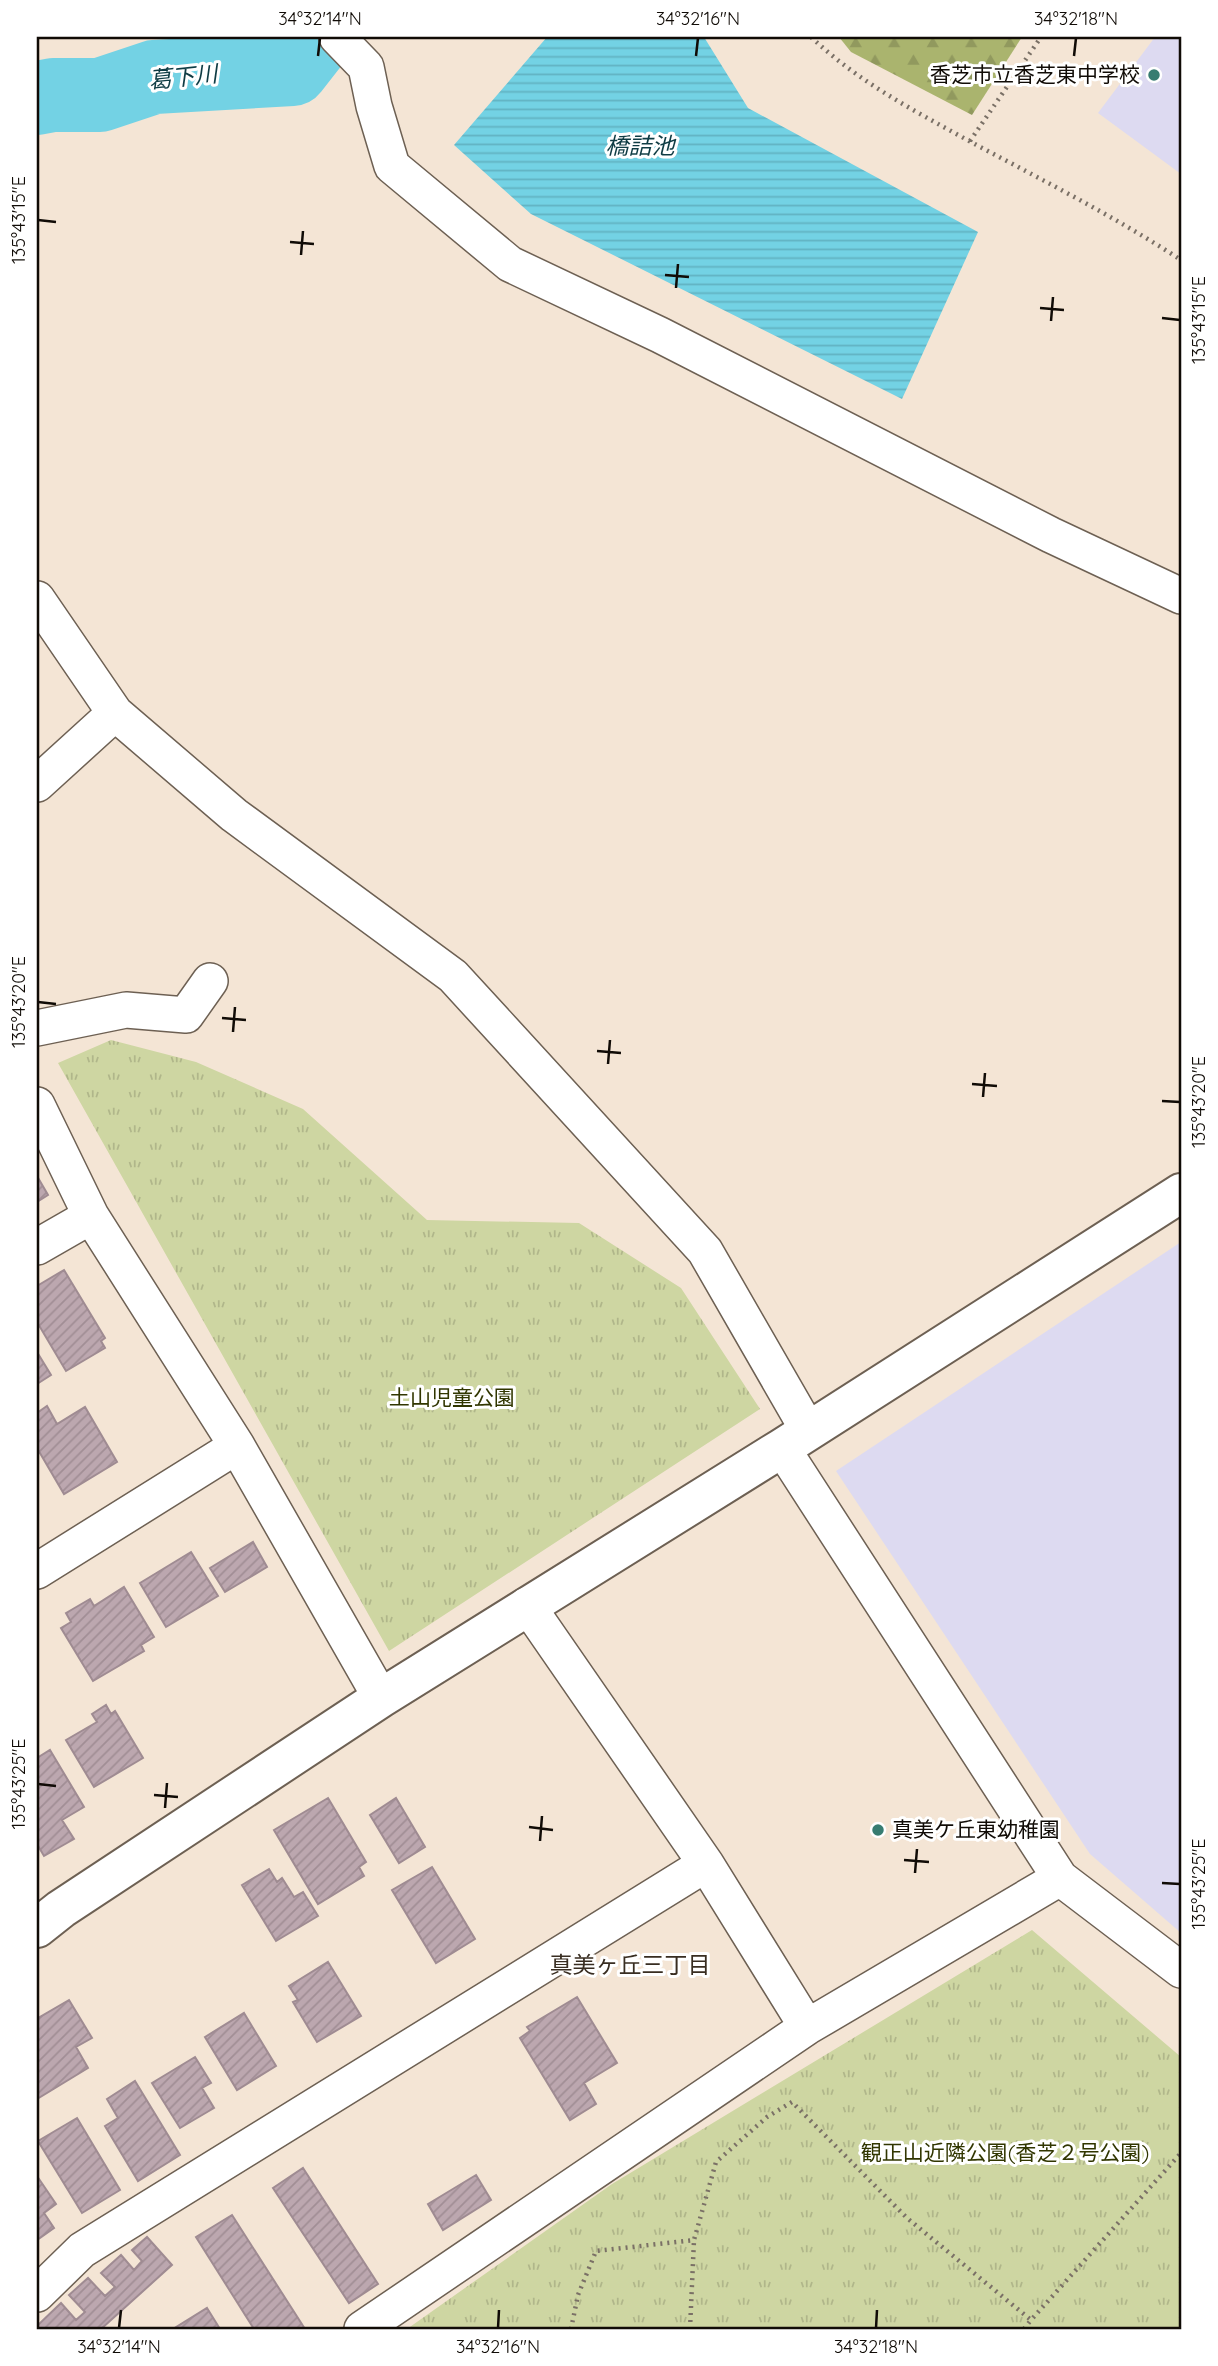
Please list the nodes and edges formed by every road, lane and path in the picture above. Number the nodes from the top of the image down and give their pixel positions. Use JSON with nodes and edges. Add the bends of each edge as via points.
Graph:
{"nodes":[{"id":1,"x":337,"y":37,"type":"edge"},
{"id":2,"x":811,"y":37,"type":"edge"},
{"id":3,"x":1041,"y":37,"type":"edge"},
{"id":4,"x":970,"y":141,"type":"junction"},
{"id":5,"x":1181,"y":260,"type":"edge"},
{"id":6,"x":1181,"y":596,"type":"edge"},
{"id":7,"x":37,"y":600,"type":"edge"},
{"id":8,"x":115,"y":713,"type":"junction"},
{"id":9,"x":37,"y":784,"type":"edge"},
{"id":10,"x":210,"y":981,"type":"dead end"},
{"id":11,"x":37,"y":1028,"type":"edge"},
{"id":12,"x":37,"y":1105,"type":"edge"},
{"id":13,"x":1181,"y":1193,"type":"edge"},
{"id":14,"x":91,"y":1216,"type":"junction"},
{"id":15,"x":37,"y":1247,"type":"edge"},
{"id":16,"x":795,"y":1439,"type":"junction"},
{"id":17,"x":237,"y":1446,"type":"junction"},
{"id":18,"x":37,"y":1572,"type":"edge"},
{"id":19,"x":527,"y":1605,"type":"junction"},
{"id":20,"x":381,"y":1698,"type":"junction"},
{"id":21,"x":706,"y":1864,"type":"junction"},
{"id":22,"x":1060,"y":1878,"type":"junction"},
{"id":23,"x":37,"y":1928,"type":"edge"},
{"id":24,"x":1181,"y":1970,"type":"edge"},
{"id":25,"x":807,"y":2027,"type":"junction"},
{"id":26,"x":1181,"y":2153,"type":"edge"},
{"id":27,"x":694,"y":2240,"type":"junction"},
{"id":28,"x":37,"y":2294,"type":"edge"},
{"id":29,"x":1031,"y":2320,"type":"junction"},
{"id":30,"x":362,"y":2329,"type":"edge"},
{"id":31,"x":572,"y":2329,"type":"edge"},
{"id":32,"x":690,"y":2329,"type":"edge"},
{"id":33,"x":1024,"y":2329,"type":"edge"}],
"edges":[{"from":1,"to":6,"type":"street","via":[[366,67],[392,166],[510,264],[660,334],[1051,535]]},
{"from":2,"to":4,"type":"path","via":[[858,78]]},
{"from":3,"to":4,"type":"path"},
{"from":4,"to":5,"type":"path"},
{"from":7,"to":8,"type":"street"},
{"from":8,"to":9,"type":"street"},
{"from":8,"to":16,"type":"street","via":[[234,815],[453,976],[705,1251]]},
{"from":10,"to":11,"type":"street","via":[[186,1015],[126,1010]]},
{"from":12,"to":14,"type":"street"},
{"from":13,"to":16,"type":"street"},
{"from":14,"to":15,"type":"street"},
{"from":14,"to":17,"type":"street"},
{"from":16,"to":19,"type":"street"},
{"from":16,"to":22,"type":"street"},
{"from":17,"to":18,"type":"street"},
{"from":17,"to":20,"type":"street"},
{"from":19,"to":20,"type":"street"},
{"from":19,"to":21,"type":"street"},
{"from":20,"to":23,"type":"street"},
{"from":21,"to":25,"type":"street"},
{"from":21,"to":28,"type":"street","via":[[82,2250]]},
{"from":22,"to":24,"type":"street"},
{"from":22,"to":25,"type":"street"},
{"from":25,"to":30,"type":"street"},
{"from":26,"to":29,"type":"path"},
{"from":27,"to":29,"type":"path","via":[[716,2162],[766,2117],[792,2102],[907,2218]]},
{"from":27,"to":31,"type":"path","via":[[596,2251],[578,2295]]},
{"from":27,"to":32,"type":"path"},
{"from":29,"to":33,"type":"path"}]}
